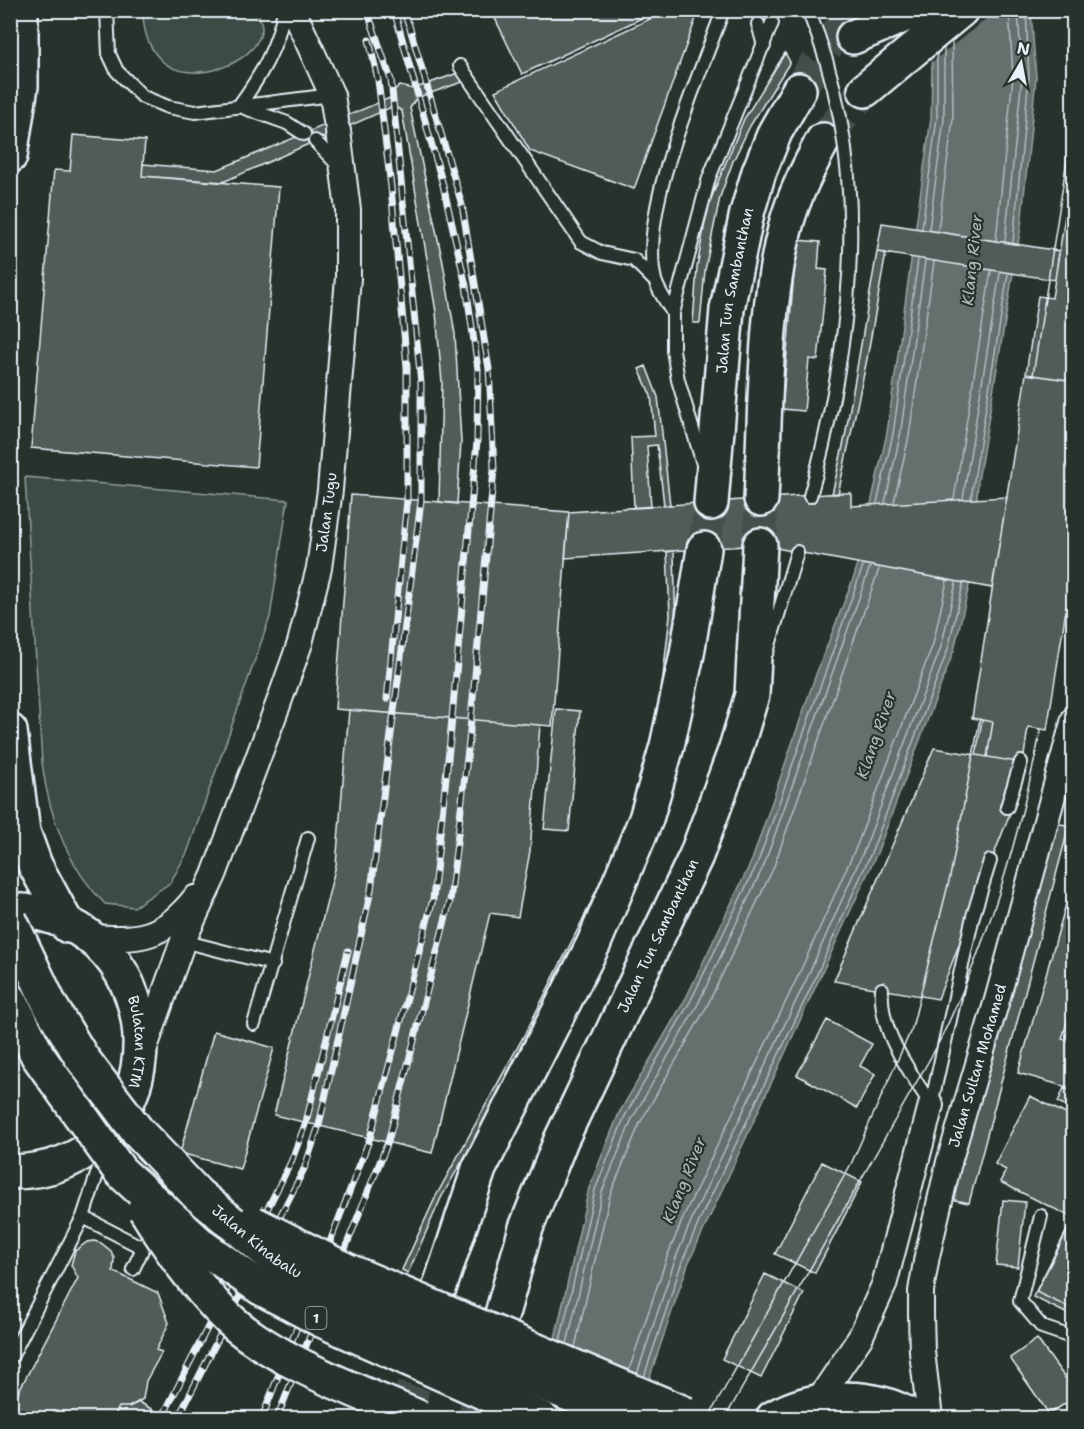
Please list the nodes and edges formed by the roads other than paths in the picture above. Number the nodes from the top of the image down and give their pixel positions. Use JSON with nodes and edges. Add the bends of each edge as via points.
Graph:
{"nodes":[{"id":1,"x":107,"y":10,"type":"edge"},
{"id":2,"x":284,"y":10,"type":"edge"},
{"id":3,"x":293,"y":10,"type":"edge"},
{"id":4,"x":723,"y":10,"type":"edge"},
{"id":5,"x":808,"y":10,"type":"edge"},
{"id":6,"x":961,"y":10,"type":"edge"},
{"id":7,"x":18,"y":21,"type":"edge"},
{"id":8,"x":772,"y":23,"type":"dead end"},
{"id":9,"x":854,"y":23,"type":"edge"},
{"id":10,"x":917,"y":23,"type":"edge"},
{"id":11,"x":758,"y":24,"type":"dead end"},
{"id":12,"x":764,"y":46,"type":"junction"},
{"id":13,"x":460,"y":66,"type":"dead end"},
{"id":14,"x":799,"y":90,"type":"tunnel mouth"},
{"id":15,"x":865,"y":90,"type":"tunnel mouth"},
{"id":16,"x":332,"y":95,"type":"junction"},
{"id":17,"x":238,"y":107,"type":"junction"},
{"id":18,"x":823,"y":140,"type":"tunnel mouth"},
{"id":19,"x":10,"y":156,"type":"edge"},
{"id":20,"x":345,"y":172,"type":"junction"},
{"id":21,"x":655,"y":281,"type":"junction"},
{"id":22,"x":672,"y":313,"type":"junction"},
{"id":23,"x":810,"y":496,"type":"dead end"},
{"id":24,"x":711,"y":498,"type":"joint"},
{"id":25,"x":762,"y":499,"type":"tunnel mouth"},
{"id":26,"x":760,"y":545,"type":"tunnel mouth"},
{"id":27,"x":704,"y":549,"type":"tunnel mouth"},
{"id":28,"x":796,"y":552,"type":"dead end"},
{"id":29,"x":752,"y":695,"type":"junction"},
{"id":30,"x":1074,"y":719,"type":"edge"},
{"id":31,"x":10,"y":730,"type":"edge"},
{"id":32,"x":1021,"y":762,"type":"dead end"},
{"id":33,"x":1068,"y":768,"type":"edge"},
{"id":34,"x":1007,"y":807,"type":"dead end"},
{"id":35,"x":308,"y":838,"type":"dead end"},
{"id":36,"x":990,"y":861,"type":"dead end"},
{"id":37,"x":214,"y":875,"type":"junction"},
{"id":38,"x":10,"y":910,"type":"edge"},
{"id":39,"x":10,"y":920,"type":"edge"},
{"id":40,"x":78,"y":932,"type":"junction"},
{"id":41,"x":183,"y":940,"type":"junction"},
{"id":42,"x":273,"y":964,"type":"junction"},
{"id":43,"x":882,"y":989,"type":"dead end"},
{"id":44,"x":10,"y":1000,"type":"edge"},
{"id":45,"x":254,"y":1024,"type":"dead end"},
{"id":46,"x":142,"y":1055,"type":"junction"},
{"id":47,"x":931,"y":1105,"type":"junction"},
{"id":48,"x":114,"y":1125,"type":"junction"},
{"id":49,"x":120,"y":1171,"type":"junction"},
{"id":50,"x":15,"y":1177,"type":"edge"},
{"id":51,"x":183,"y":1195,"type":"junction"},
{"id":52,"x":1041,"y":1215,"type":"dead end"},
{"id":53,"x":83,"y":1217,"type":"junction"},
{"id":54,"x":143,"y":1248,"type":"junction"},
{"id":55,"x":133,"y":1269,"type":"dead end"},
{"id":56,"x":440,"y":1286,"type":"dead end"},
{"id":57,"x":502,"y":1314,"type":"dead end"},
{"id":58,"x":1074,"y":1338,"type":"edge"},
{"id":59,"x":10,"y":1359,"type":"edge"},
{"id":60,"x":817,"y":1402,"type":"junction"},
{"id":61,"x":692,"y":1416,"type":"edge"},
{"id":62,"x":420,"y":1419,"type":"edge"},
{"id":63,"x":541,"y":1419,"type":"edge"},
{"id":64,"x":626,"y":1419,"type":"edge"},
{"id":65,"x":773,"y":1419,"type":"edge"},
{"id":66,"x":914,"y":1419,"type":"edge"},
{"id":67,"x":930,"y":1419,"type":"edge"}],
"edges":[{"from":1,"to":17,"type":"lane","via":[[109,54],[117,71],[143,97],[195,112]]},
{"from":2,"to":17,"type":"lane","via":[[266,65]]},
{"from":3,"to":16,"type":"street","name":"Jalan Tugu"},
{"from":4,"to":21,"type":"lane","via":[[663,177],[654,215]]},
{"from":5,"to":23,"type":"lane","bridge":true,"via":[[828,67],[846,141],[852,233],[843,334],[829,419]]},
{"from":6,"to":10,"type":"main road"},
{"from":7,"to":19,"type":"main road","via":[[21,86]]},
{"from":8,"to":12,"type":"lane"},
{"from":9,"to":10,"type":"main road"},
{"from":10,"to":15,"type":"main road"},
{"from":11,"to":12,"type":"lane"},
{"from":12,"to":22,"type":"lane","via":[[709,178]]},
{"from":13,"to":21,"type":"lane","via":[[581,242],[602,253],[634,260]]},
{"from":14,"to":24,"type":"main road","name":"Jalan Tun Sambanthan","via":[[775,132],[747,213],[727,309]]},
{"from":16,"to":17,"type":"lane"},
{"from":16,"to":20,"type":"street","name":"Jalan Tugu"},
{"from":17,"to":20,"type":"lane","via":[[263,113],[309,138]]},
{"from":18,"to":25,"type":"main road","via":[[787,222],[773,290]]},
{"from":20,"to":37,"type":"street","name":"Jalan Tugu","via":[[349,243],[344,347],[319,568],[300,643]]},
{"from":21,"to":22,"type":"lane"},
{"from":22,"to":24,"type":"lane","via":[[678,380]]},
{"from":26,"to":29,"type":"main road","name":"Jalan Tun Sambanthan"},
{"from":27,"to":56,"type":"main road","via":[[685,666],[646,819],[594,943],[479,1169]]},
{"from":28,"to":29,"type":"lane"},
{"from":29,"to":57,"type":"main road","name":"Jalan Tun Sambanthan","via":[[696,856],[561,1140],[526,1228]]},
{"from":30,"to":33,"type":"street","name":"Jalan Sultan Mohamed"},
{"from":31,"to":40,"type":"main road","via":[[23,832],[35,865]]},
{"from":32,"to":34,"type":"lane"},
{"from":33,"to":67,"type":"street","name":"Jalan Sultan Mohamed","via":[[951,1153],[927,1256],[921,1315]]},
{"from":35,"to":42,"type":"lane"},
{"from":36,"to":47,"type":"lane","via":[[973,916]]},
{"from":37,"to":40,"type":"street","name":"Jalan Tugu","via":[[184,913],[164,930],[123,939]]},
{"from":37,"to":41,"type":"street","name":"Jalan Tugu"},
{"from":38,"to":40,"type":"main road","name":"Bulatan KTM","via":[[46,916]]},
{"from":39,"to":51,"type":"main road","name":"Jalan Kinabalu","number":"1","bridge":true,"via":[[50,1005],[82,1058]]},
{"from":40,"to":46,"type":"main road","name":"Bulatan KTM","via":[[108,955],[124,977],[142,1028]]},
{"from":41,"to":42,"type":"lane"},
{"from":41,"to":46,"type":"street","name":"Jalan Tugu"},
{"from":42,"to":45,"type":"lane"},
{"from":43,"to":47,"type":"lane","via":[[880,1008],[886,1029]]},
{"from":44,"to":49,"type":"main road","number":"1","bridge":true,"via":[[38,1056]]},
{"from":46,"to":48,"type":"main road","name":"Bulatan KTM","via":[[137,1080]]},
{"from":47,"to":60,"type":"street","via":[[884,1285],[860,1338]]},
{"from":48,"to":50,"type":"main road","name":"Bulatan KTM","via":[[73,1158]]},
{"from":48,"to":53,"type":"lane"},
{"from":49,"to":62,"type":"main road","bridge":true,"via":[[187,1274],[230,1320],[284,1357]]},
{"from":49,"to":63,"type":"main road","number":"1","bridge":true,"via":[[203,1247],[261,1288],[321,1320]]},
{"from":51,"to":54,"type":"lane"},
{"from":51,"to":61,"type":"main road","bridge":true,"via":[[346,1270]]},
{"from":51,"to":64,"type":"main road","name":"Jalan Kinabalu","number":"1","bridge":true,"via":[[278,1262],[344,1300]]},
{"from":52,"to":58,"type":"lane","via":[[1020,1301],[1042,1327]]},
{"from":53,"to":54,"type":"lane"},
{"from":53,"to":59,"type":"lane"},
{"from":54,"to":55,"type":"lane"},
{"from":60,"to":65,"type":"main road"},
{"from":60,"to":66,"type":"main road","via":[[847,1399],[877,1403]]}]}
